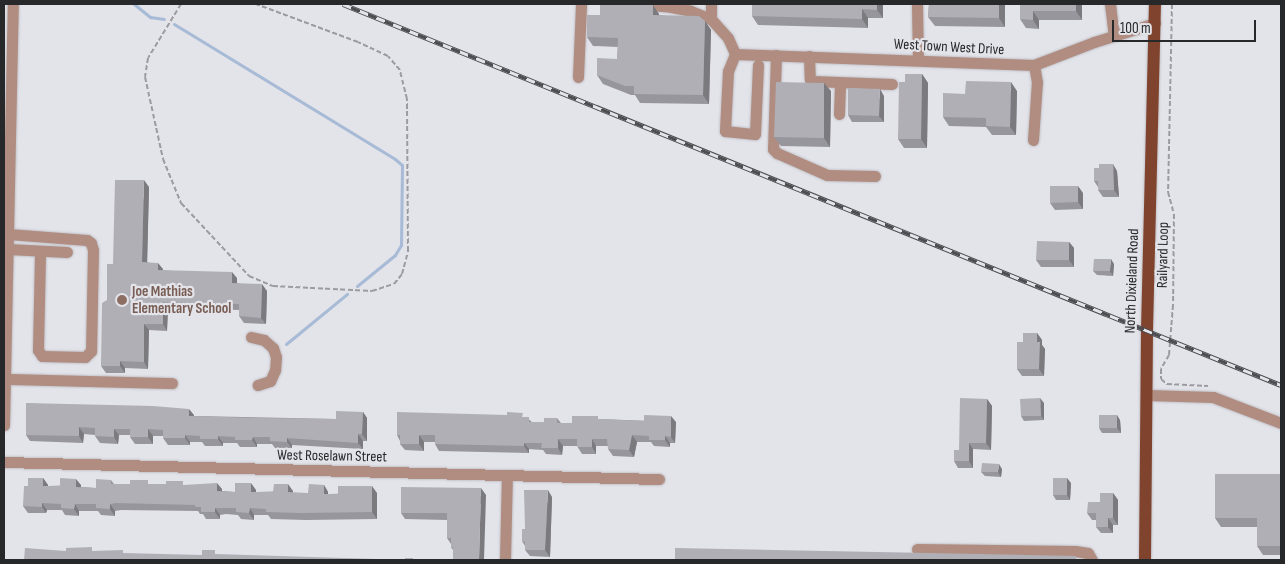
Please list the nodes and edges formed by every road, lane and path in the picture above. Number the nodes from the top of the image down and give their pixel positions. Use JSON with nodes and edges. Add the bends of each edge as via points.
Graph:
{"nodes":[{"id":1,"x":13,"y":4,"type":"edge"},
{"id":2,"x":182,"y":4,"type":"edge"},
{"id":3,"x":256,"y":4,"type":"edge"},
{"id":4,"x":581,"y":4,"type":"edge"},
{"id":5,"x":634,"y":4,"type":"edge"},
{"id":6,"x":711,"y":4,"type":"edge"},
{"id":7,"x":917,"y":4,"type":"edge"},
{"id":8,"x":1110,"y":4,"type":"edge"},
{"id":9,"x":1155,"y":4,"type":"edge"},
{"id":10,"x":1172,"y":4,"type":"edge"},
{"id":11,"x":711,"y":19,"type":"junction"},
{"id":12,"x":1155,"y":23,"type":"junction"},
{"id":13,"x":1114,"y":36,"type":"junction"},
{"id":14,"x":735,"y":54,"type":"junction"},
{"id":15,"x":776,"y":55,"type":"junction"},
{"id":16,"x":809,"y":56,"type":"junction"},
{"id":17,"x":918,"y":60,"type":"junction"},
{"id":18,"x":758,"y":65,"type":"dead end"},
{"id":19,"x":1034,"y":65,"type":"junction"},
{"id":20,"x":578,"y":77,"type":"dead end"},
{"id":21,"x":840,"y":83,"type":"junction"},
{"id":22,"x":892,"y":84,"type":"dead end"},
{"id":23,"x":839,"y":114,"type":"dead end"},
{"id":24,"x":1034,"y":140,"type":"dead end"},
{"id":25,"x":875,"y":176,"type":"dead end"},
{"id":26,"x":8,"y":234,"type":"junction"},
{"id":27,"x":8,"y":249,"type":"junction"},
{"id":28,"x":40,"y":251,"type":"junction"},
{"id":29,"x":67,"y":252,"type":"dead end"},
{"id":30,"x":248,"y":276,"type":"junction"},
{"id":31,"x":245,"y":282,"type":"edge"},
{"id":32,"x":251,"y":337,"type":"dead end"},
{"id":33,"x":5,"y":378,"type":"edge"},
{"id":34,"x":172,"y":383,"type":"dead end"},
{"id":35,"x":258,"y":385,"type":"dead end"},
{"id":36,"x":1215,"y":387,"type":"dead end"},
{"id":37,"x":1147,"y":395,"type":"junction"},
{"id":38,"x":1281,"y":423,"type":"edge"},
{"id":39,"x":4,"y":425,"type":"edge"},
{"id":40,"x":4,"y":462,"type":"edge"},
{"id":41,"x":507,"y":475,"type":"junction"},
{"id":42,"x":660,"y":480,"type":"dead end"},
{"id":43,"x":917,"y":549,"type":"dead end"},
{"id":44,"x":505,"y":560,"type":"edge"},
{"id":45,"x":1092,"y":560,"type":"edge"},
{"id":46,"x":1145,"y":560,"type":"edge"}],
"edges":[{"from":1,"to":26,"type":"street"},
{"from":2,"to":30,"type":"path","via":[[148,58],[145,77],[163,159],[181,204]]},
{"from":3,"to":30,"type":"path","via":[[388,56],[400,70],[407,99],[408,251],[402,274],[394,284],[372,291],[273,286]]},
{"from":4,"to":20,"type":"street"},
{"from":5,"to":11,"type":"street","via":[[691,11]]},
{"from":6,"to":11,"type":"street"},
{"from":7,"to":17,"type":"street"},
{"from":8,"to":13,"type":"street"},
{"from":9,"to":12,"type":"main road","name":"North Dixieland Road"},
{"from":10,"to":36,"type":"path","name":"Railyard Loop","via":[[1168,192],[1174,214],[1173,305],[1169,355],[1161,369],[1161,379],[1167,384]]},
{"from":11,"to":14,"type":"street","via":[[728,38]]},
{"from":12,"to":13,"type":"street","name":"West Town West Drive"},
{"from":12,"to":37,"type":"main road","name":"North Dixieland Road"},
{"from":13,"to":19,"type":"street","name":"West Town West Drive"},
{"from":14,"to":15,"type":"street","name":"West Town West Drive"},
{"from":14,"to":18,"type":"street","via":[[728,71],[725,131],[755,134]]},
{"from":15,"to":16,"type":"street","name":"West Town West Drive"},
{"from":15,"to":25,"type":"street","via":[[774,149],[777,153],[827,175]]},
{"from":16,"to":17,"type":"street","name":"West Town West Drive"},
{"from":16,"to":21,"type":"street","via":[[812,81]]},
{"from":17,"to":19,"type":"street","name":"West Town West Drive"},
{"from":19,"to":24,"type":"street","via":[[1037,82]]},
{"from":21,"to":22,"type":"street"},
{"from":21,"to":23,"type":"street"},
{"from":26,"to":27,"type":"street"},
{"from":26,"to":28,"type":"street","via":[[91,243],[90,351],[85,357],[42,356],[38,350]]},
{"from":27,"to":28,"type":"street"},
{"from":27,"to":33,"type":"street"},
{"from":28,"to":29,"type":"street"},
{"from":30,"to":31,"type":"path"},
{"from":32,"to":35,"type":"street","via":[[264,340],[273,348],[276,357],[270,381]]},
{"from":33,"to":34,"type":"street"},
{"from":33,"to":39,"type":"street"},
{"from":37,"to":38,"type":"street","via":[[1213,397]]},
{"from":37,"to":46,"type":"main road","name":"North Dixieland Road"},
{"from":40,"to":41,"type":"street","name":"West Roselawn Street"},
{"from":41,"to":42,"type":"street","name":"West Roselawn Street"},
{"from":41,"to":44,"type":"street"},
{"from":43,"to":45,"type":"street","via":[[1075,551],[1088,553]]}]}
